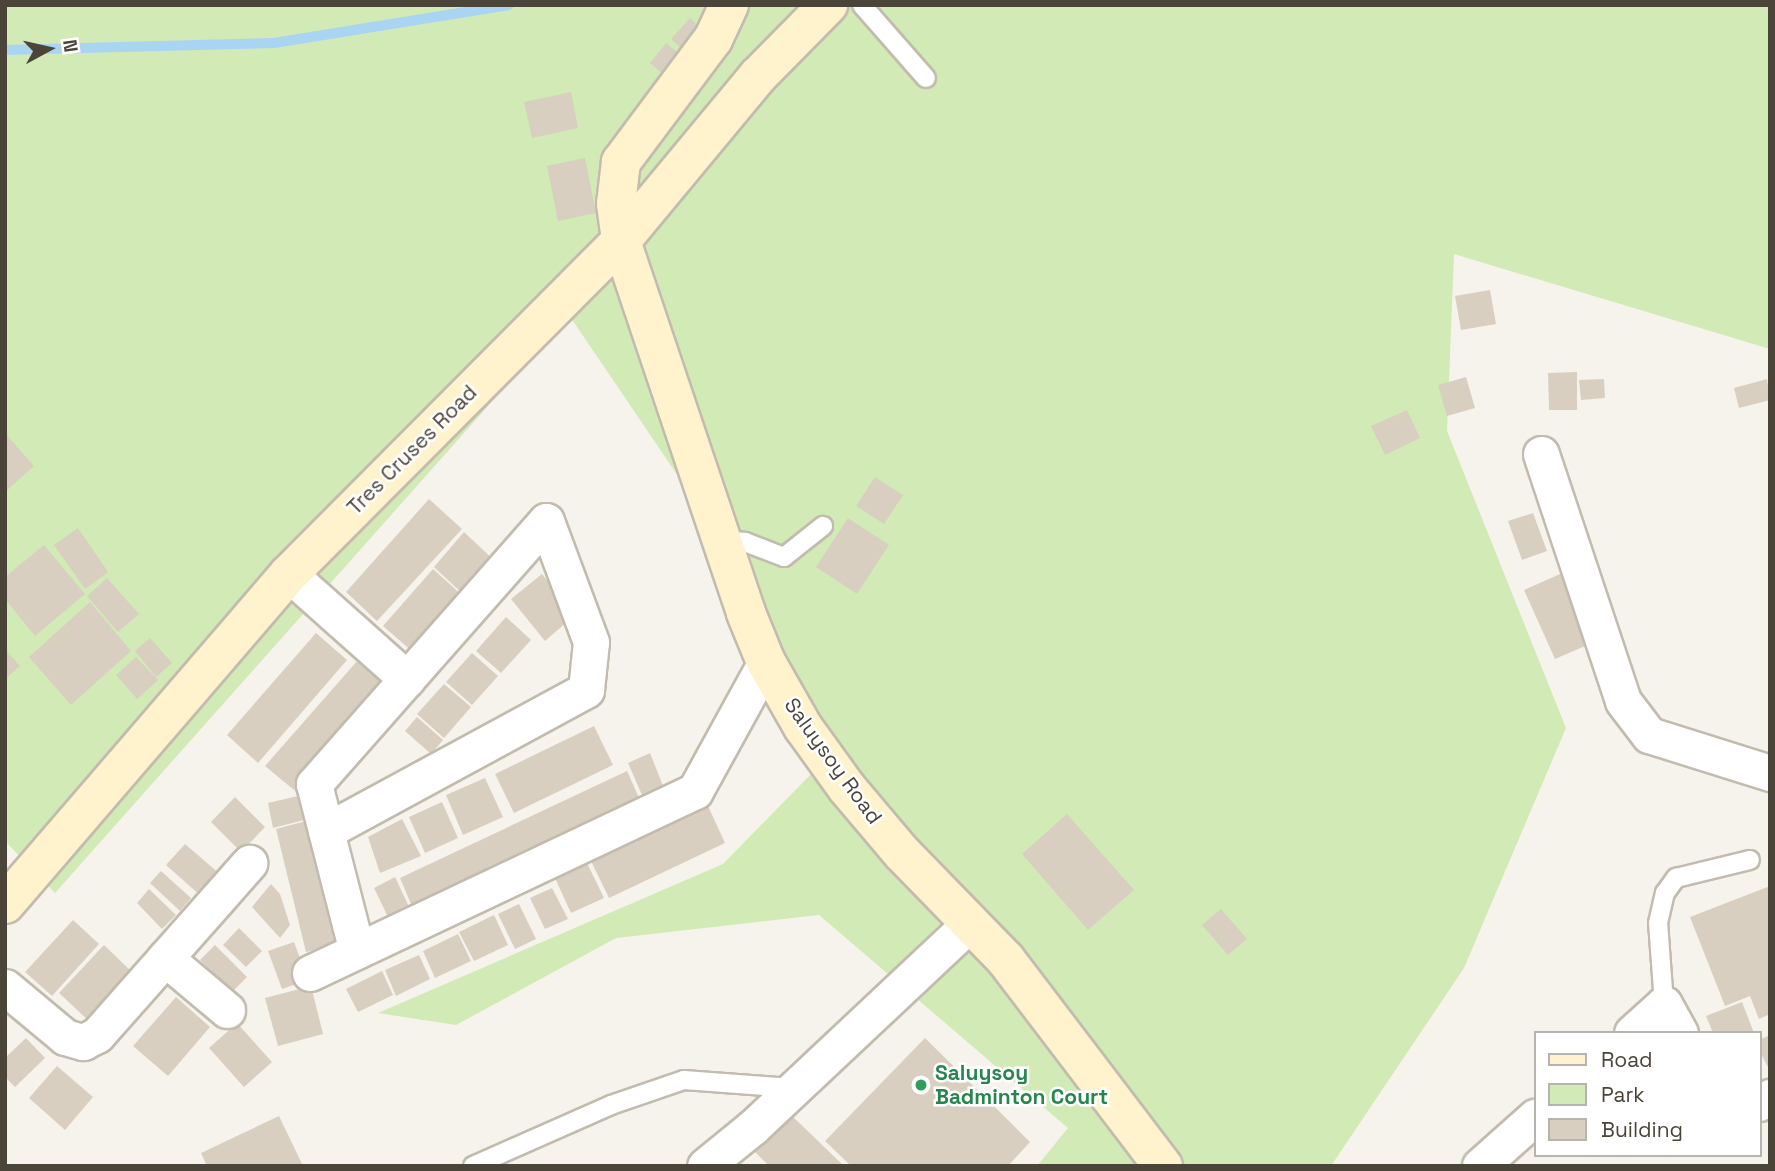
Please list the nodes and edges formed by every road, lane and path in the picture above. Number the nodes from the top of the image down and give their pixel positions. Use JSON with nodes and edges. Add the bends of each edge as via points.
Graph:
{"nodes":[{"id":1,"x":729,"y":5,"type":"edge"},
{"id":2,"x":828,"y":5,"type":"edge"},
{"id":3,"x":862,"y":5,"type":"edge"},
{"id":4,"x":926,"y":78,"type":"dead end"},
{"id":5,"x":621,"y":241,"type":"junction"},
{"id":6,"x":1541,"y":454,"type":"dead end"},
{"id":7,"x":823,"y":526,"type":"dead end"},
{"id":8,"x":722,"y":541,"type":"junction"},
{"id":9,"x":289,"y":574,"type":"junction"},
{"id":10,"x":766,"y":662,"type":"junction"},
{"id":11,"x":407,"y":679,"type":"junction"},
{"id":12,"x":1770,"y":773,"type":"edge"},
{"id":13,"x":326,"y":831,"type":"junction"},
{"id":14,"x":1750,"y":860,"type":"dead end"},
{"id":15,"x":249,"y":863,"type":"dead end"},
{"id":16,"x":5,"y":904,"type":"edge"},
{"id":17,"x":971,"y":922,"type":"junction"},
{"id":18,"x":357,"y":951,"type":"junction"},
{"id":19,"x":164,"y":958,"type":"junction"},
{"id":20,"x":310,"y":973,"type":"dead end"},
{"id":21,"x":5,"y":987,"type":"edge"},
{"id":22,"x":227,"y":1010,"type":"dead end"},
{"id":23,"x":1672,"y":1018,"type":"edge"},
{"id":24,"x":1637,"y":1031,"type":"edge"},
{"id":25,"x":796,"y":1088,"type":"junction"},
{"id":26,"x":1534,"y":1118,"type":"edge"},
{"id":27,"x":473,"y":1166,"type":"edge"},
{"id":28,"x":705,"y":1166,"type":"edge"},
{"id":29,"x":1163,"y":1166,"type":"edge"},
{"id":30,"x":1480,"y":1166,"type":"edge"}],
"edges":[{"from":1,"to":5,"type":"main road","name":"Saluysoy Road","via":[[713,39],[621,162],[616,204]]},
{"from":2,"to":5,"type":"main road","name":"Tres Cruses Road","via":[[758,76]]},
{"from":3,"to":4,"type":"lane"},
{"from":5,"to":8,"type":"main road","name":"Saluysoy Road"},
{"from":5,"to":9,"type":"main road","name":"Tres Cruses Road"},
{"from":6,"to":12,"type":"street","via":[[1623,701],[1648,735]]},
{"from":7,"to":8,"type":"lane","via":[[784,557],[745,542]]},
{"from":8,"to":10,"type":"main road","name":"Saluysoy Road"},
{"from":9,"to":11,"type":"street"},
{"from":9,"to":16,"type":"main road","name":"Tres Cruses Road"},
{"from":10,"to":17,"type":"main road","name":"Saluysoy Road","via":[[803,727],[847,788],[902,853]]},
{"from":10,"to":18,"type":"street","via":[[695,790]]},
{"from":11,"to":13,"type":"street","via":[[314,784]]},
{"from":11,"to":13,"type":"street","via":[[545,521],[591,642],[586,690]]},
{"from":13,"to":18,"type":"street"},
{"from":14,"to":23,"type":"lane","via":[[1676,878],[1665,893],[1658,935]]},
{"from":15,"to":19,"type":"street"},
{"from":17,"to":25,"type":"street"},
{"from":17,"to":29,"type":"main road","name":"Saluysoy Road","via":[[1048,1013]]},
{"from":18,"to":20,"type":"street"},
{"from":19,"to":21,"type":"street","via":[[97,1035],[83,1042],[65,1037]]},
{"from":19,"to":22,"type":"street"},
{"from":23,"to":24,"type":"street"},
{"from":25,"to":27,"type":"lane","via":[[684,1080],[611,1105]]},
{"from":25,"to":28,"type":"street"},
{"from":26,"to":30,"type":"street"}]}
